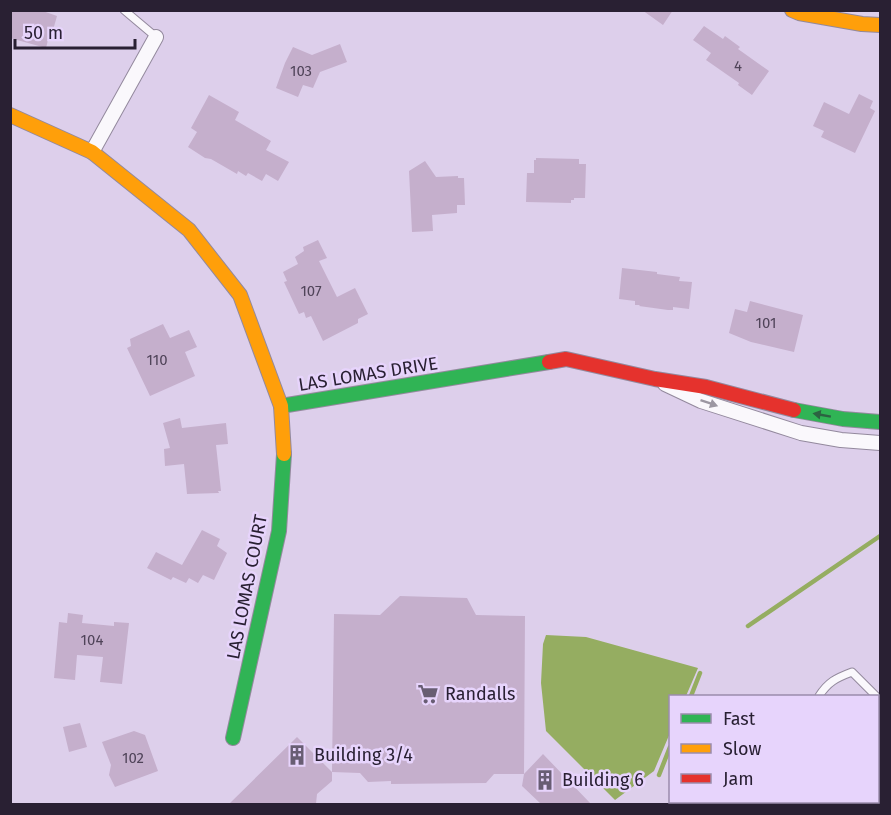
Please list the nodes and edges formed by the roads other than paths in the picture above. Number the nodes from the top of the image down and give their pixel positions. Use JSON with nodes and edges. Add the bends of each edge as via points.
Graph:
{"nodes":[{"id":1,"x":124,"y":10,"type":"edge"},
{"id":2,"x":792,"y":10,"type":"edge"},
{"id":3,"x":880,"y":25,"type":"edge"},
{"id":4,"x":156,"y":37,"type":"joint"},
{"id":5,"x":10,"y":115,"type":"edge"},
{"id":6,"x":92,"y":152,"type":"junction"},
{"id":7,"x":655,"y":379,"type":"junction"},
{"id":8,"x":281,"y":406,"type":"junction"},
{"id":9,"x":880,"y":422,"type":"edge"},
{"id":10,"x":880,"y":443,"type":"edge"},
{"id":11,"x":820,"y":695,"type":"edge"},
{"id":12,"x":874,"y":695,"type":"edge"},
{"id":13,"x":233,"y":738,"type":"dead end"}],
"edges":[{"from":1,"to":4,"type":"lane"},
{"from":2,"to":3,"type":"street"},
{"from":4,"to":6,"type":"street"},
{"from":5,"to":6,"type":"street","name":"LAS LOMAS DRIVE"},
{"from":6,"to":8,"type":"street","name":"LAS LOMAS DRIVE","via":[[189,230],[240,295]]},
{"from":7,"to":8,"type":"street","name":"LAS LOMAS DRIVE","via":[[566,359]]},
{"from":9,"to":7,"type":"street","name":"LAS LOMAS DRIVE","one_way":true,"via":[[825,416],[706,387]]},
{"from":7,"to":10,"type":"street","name":"LAS LOMAS DRIVE","one_way":true,"via":[[701,401],[784,429]]},
{"from":8,"to":13,"type":"street","name":"LAS LOMAS COURT","via":[[284,450],[279,531]]},
{"from":11,"to":12,"type":"lane","via":[[837,677],[852,672]]}]}
